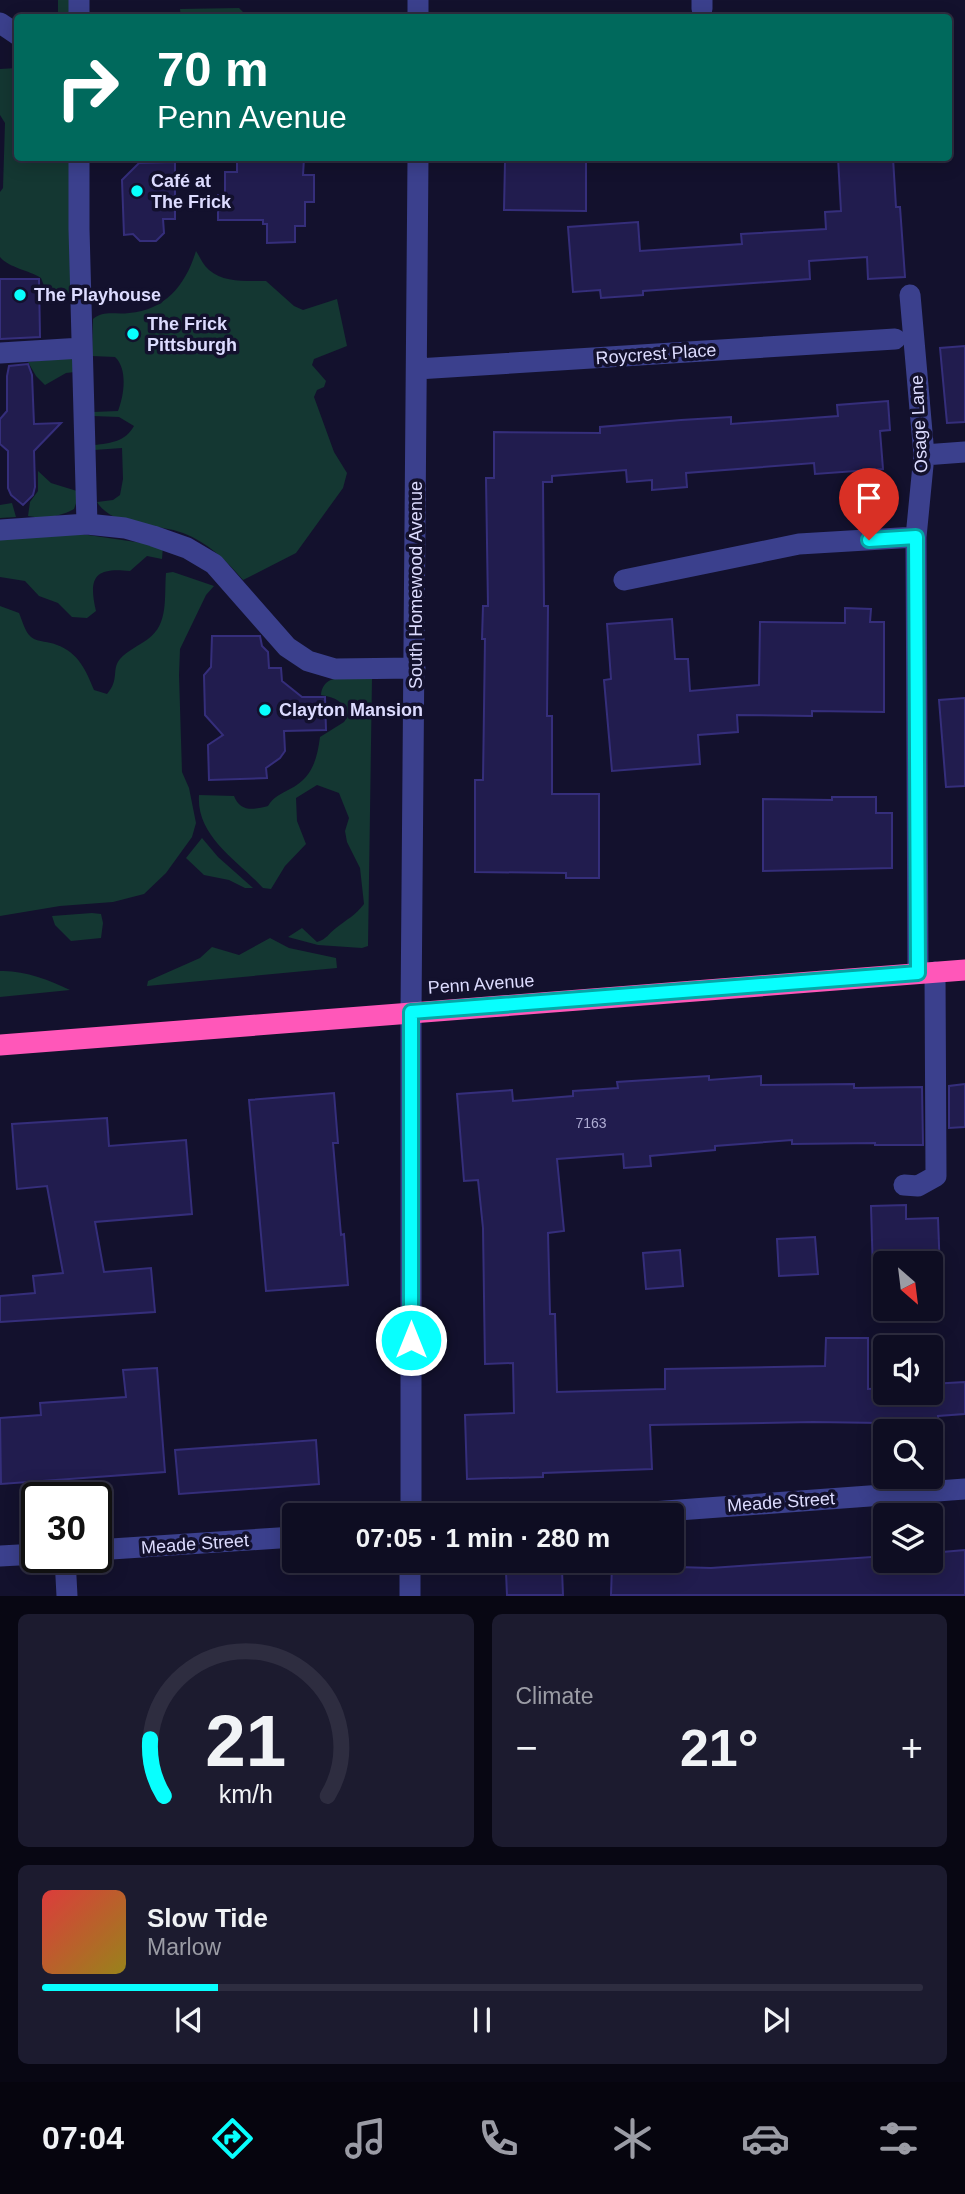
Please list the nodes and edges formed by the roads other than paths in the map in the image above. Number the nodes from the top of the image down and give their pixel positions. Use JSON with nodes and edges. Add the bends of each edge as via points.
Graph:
{"nodes":[{"id":1,"x":79,"y":161,"type":"edge"},
{"id":2,"x":418,"y":161,"type":"edge"},
{"id":3,"x":910,"y":295,"type":"dead end"},
{"id":4,"x":895,"y":339,"type":"dead end"},
{"id":5,"x":82,"y":348,"type":"junction"},
{"id":6,"x":0,"y":353,"type":"edge"},
{"id":7,"x":417,"y":369,"type":"junction"},
{"id":8,"x":965,"y":452,"type":"edge"},
{"id":9,"x":924,"y":455,"type":"junction"},
{"id":10,"x":87,"y":524,"type":"junction"},
{"id":11,"x":0,"y":530,"type":"edge"},
{"id":12,"x":916,"y":537,"type":"junction"},
{"id":13,"x":624,"y":580,"type":"dead end"},
{"id":14,"x":415,"y":667,"type":"junction"},
{"id":15,"x":965,"y":970,"type":"edge"},
{"id":16,"x":927,"y":973,"type":"junction"},
{"id":17,"x":411,"y":1012,"type":"junction"},
{"id":18,"x":0,"y":1045,"type":"edge"},
{"id":19,"x":904,"y":1185,"type":"dead end"},
{"id":20,"x":965,"y":1489,"type":"edge"},
{"id":21,"x":411,"y":1503,"type":"edge"},
{"id":22,"x":684,"y":1510,"type":"edge"},
{"id":23,"x":282,"y":1538,"type":"edge"},
{"id":24,"x":112,"y":1549,"type":"edge"},
{"id":25,"x":21,"y":1555,"type":"edge"},
{"id":26,"x":0,"y":1556,"type":"edge"},
{"id":27,"x":66,"y":1573,"type":"edge"},
{"id":28,"x":410,"y":1573,"type":"edge"},
{"id":29,"x":67,"y":1595,"type":"edge"},
{"id":30,"x":410,"y":1595,"type":"edge"}],
"edges":[{"from":1,"to":5,"type":"street"},
{"from":2,"to":7,"type":"street","name":"South Homewood Avenue"},
{"from":3,"to":9,"type":"street","name":"Osage Lane"},
{"from":4,"to":7,"type":"street","name":"Roycrest Place"},
{"from":5,"to":6,"type":"street"},
{"from":5,"to":10,"type":"street"},
{"from":7,"to":14,"type":"street","name":"South Homewood Avenue"},
{"from":8,"to":9,"type":"street"},
{"from":9,"to":12,"type":"street","name":"Osage Lane"},
{"from":10,"to":11,"type":"street"},
{"from":10,"to":14,"type":"street","via":[[153,536],[214,564],[287,647],[308,661],[335,669]]},
{"from":12,"to":13,"type":"street","via":[[799,544]]},
{"from":12,"to":16,"type":"street","name":"Osage Lane"},
{"from":14,"to":17,"type":"street","name":"South Homewood Avenue"},
{"from":15,"to":16,"type":"highway","name":"Penn Avenue"},
{"from":16,"to":17,"type":"highway","name":"Penn Avenue"},
{"from":16,"to":19,"type":"street","name":"Osage Lane","via":[[936,1176],[918,1186]]},
{"from":17,"to":18,"type":"highway","name":"Penn Avenue"},
{"from":17,"to":21,"type":"street","name":"South Homewood Avenue"},
{"from":20,"to":22,"type":"street","name":"Meade Street"},
{"from":23,"to":24,"type":"street","name":"Meade Street"},
{"from":25,"to":26,"type":"street"},
{"from":27,"to":29,"type":"street"},
{"from":28,"to":30,"type":"street"}]}
